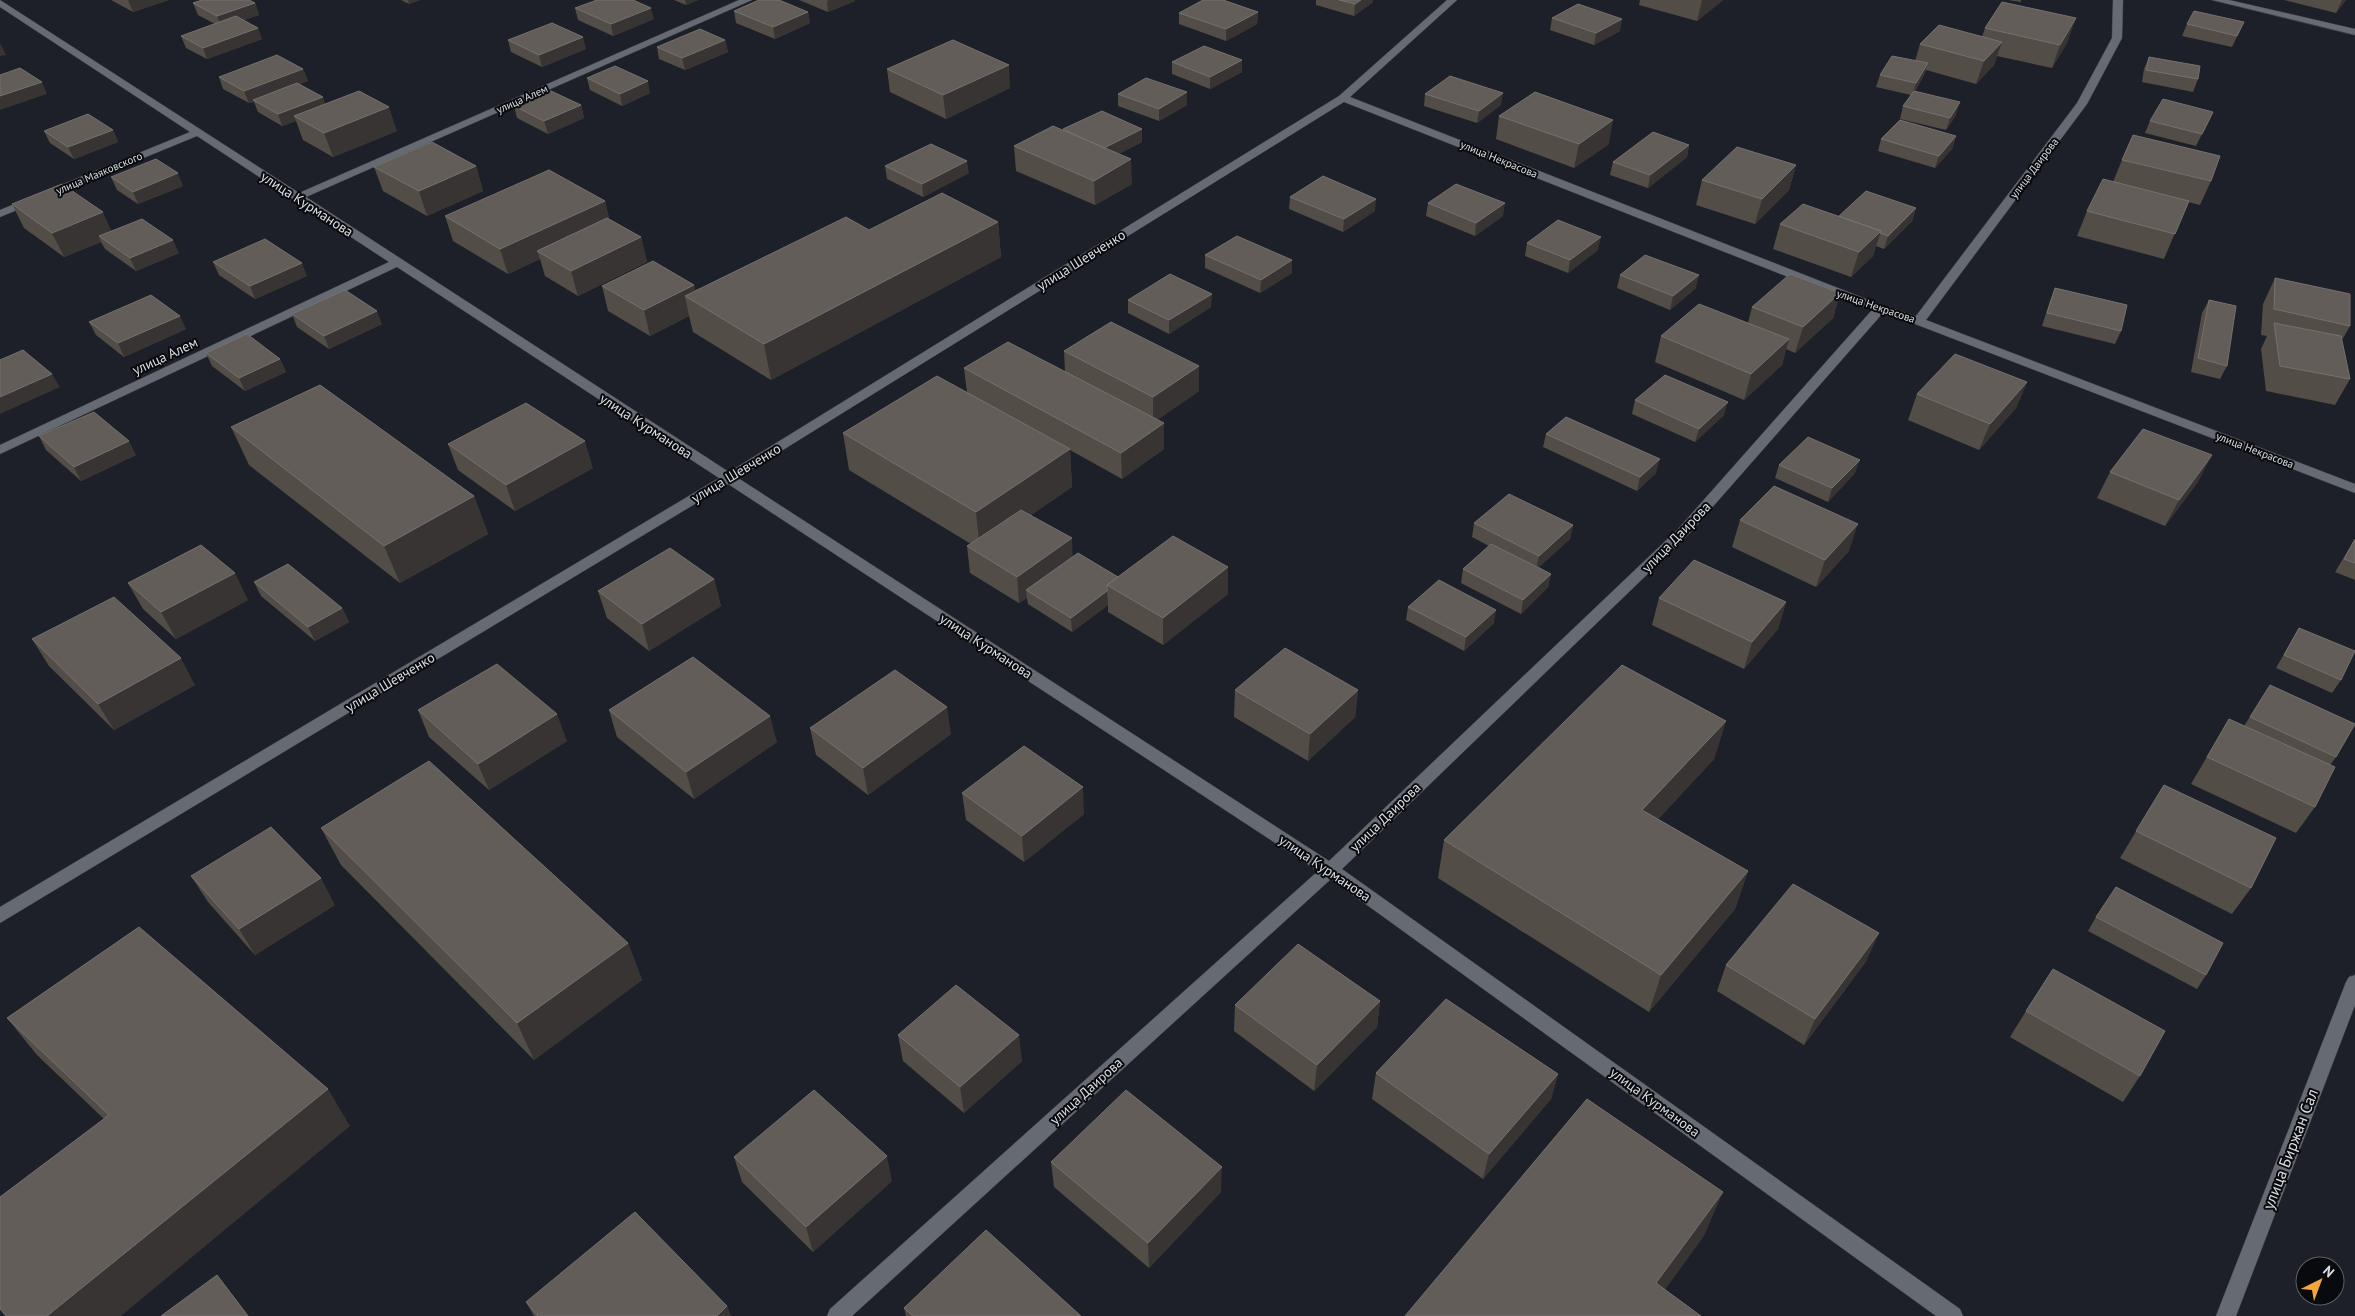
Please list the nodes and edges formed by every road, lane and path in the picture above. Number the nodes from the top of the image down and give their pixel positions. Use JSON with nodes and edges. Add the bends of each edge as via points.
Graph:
{"nodes":[{"id":1,"x":9,"y":0,"type":"edge"},
{"id":2,"x":747,"y":0,"type":"edge"},
{"id":3,"x":1452,"y":0,"type":"edge"},
{"id":4,"x":2118,"y":0,"type":"edge"},
{"id":5,"x":2218,"y":0,"type":"edge"},
{"id":6,"x":0,"y":3,"type":"edge"},
{"id":7,"x":2355,"y":32,"type":"edge"},
{"id":8,"x":1343,"y":98,"type":"junction"},
{"id":9,"x":198,"y":132,"type":"junction"},
{"id":10,"x":298,"y":197,"type":"junction"},
{"id":11,"x":0,"y":214,"type":"edge"},
{"id":12,"x":397,"y":263,"type":"junction"},
{"id":13,"x":1880,"y":310,"type":"junction"},
{"id":14,"x":1919,"y":321,"type":"junction"},
{"id":15,"x":0,"y":450,"type":"edge"},
{"id":16,"x":727,"y":479,"type":"junction"},
{"id":17,"x":2355,"y":489,"type":"edge"},
{"id":18,"x":1330,"y":870,"type":"junction"},
{"id":19,"x":0,"y":916,"type":"edge"},
{"id":20,"x":2355,"y":982,"type":"edge"},
{"id":21,"x":837,"y":1316,"type":"edge"},
{"id":22,"x":1953,"y":1316,"type":"edge"},
{"id":23,"x":2226,"y":1316,"type":"edge"}],
"edges":[{"from":1,"to":6,"type":"street"},
{"from":2,"to":10,"type":"street","name":"улица Алем"},
{"from":3,"to":8,"type":"street","name":"улица Шевченко"},
{"from":4,"to":14,"type":"street","name":"улица Даирова","via":[[2117,38],[2082,104]]},
{"from":5,"to":7,"type":"street"},
{"from":6,"to":9,"type":"street","name":"улица Курманова"},
{"from":8,"to":13,"type":"street","name":"улица Некрасова"},
{"from":8,"to":16,"type":"street","name":"улица Шевченко"},
{"from":9,"to":10,"type":"street","name":"улица Курманова"},
{"from":9,"to":11,"type":"street","name":"улица Маяковского"},
{"from":10,"to":12,"type":"street","name":"улица Курманова"},
{"from":12,"to":15,"type":"street","name":"улица Алем"},
{"from":12,"to":16,"type":"street","name":"улица Курманова"},
{"from":13,"to":14,"type":"street","name":"улица Некрасова"},
{"from":13,"to":18,"type":"street","name":"улица Даирова","via":[[1683,532]]},
{"from":14,"to":17,"type":"street","name":"улица Некрасова"},
{"from":16,"to":18,"type":"street","name":"улица Курманова"},
{"from":16,"to":19,"type":"street","name":"улица Шевченко"},
{"from":18,"to":21,"type":"street","name":"улица Даирова"},
{"from":18,"to":22,"type":"street","name":"улица Курманова"},
{"from":20,"to":23,"type":"street","name":"улица Биржан Сал"}]}
